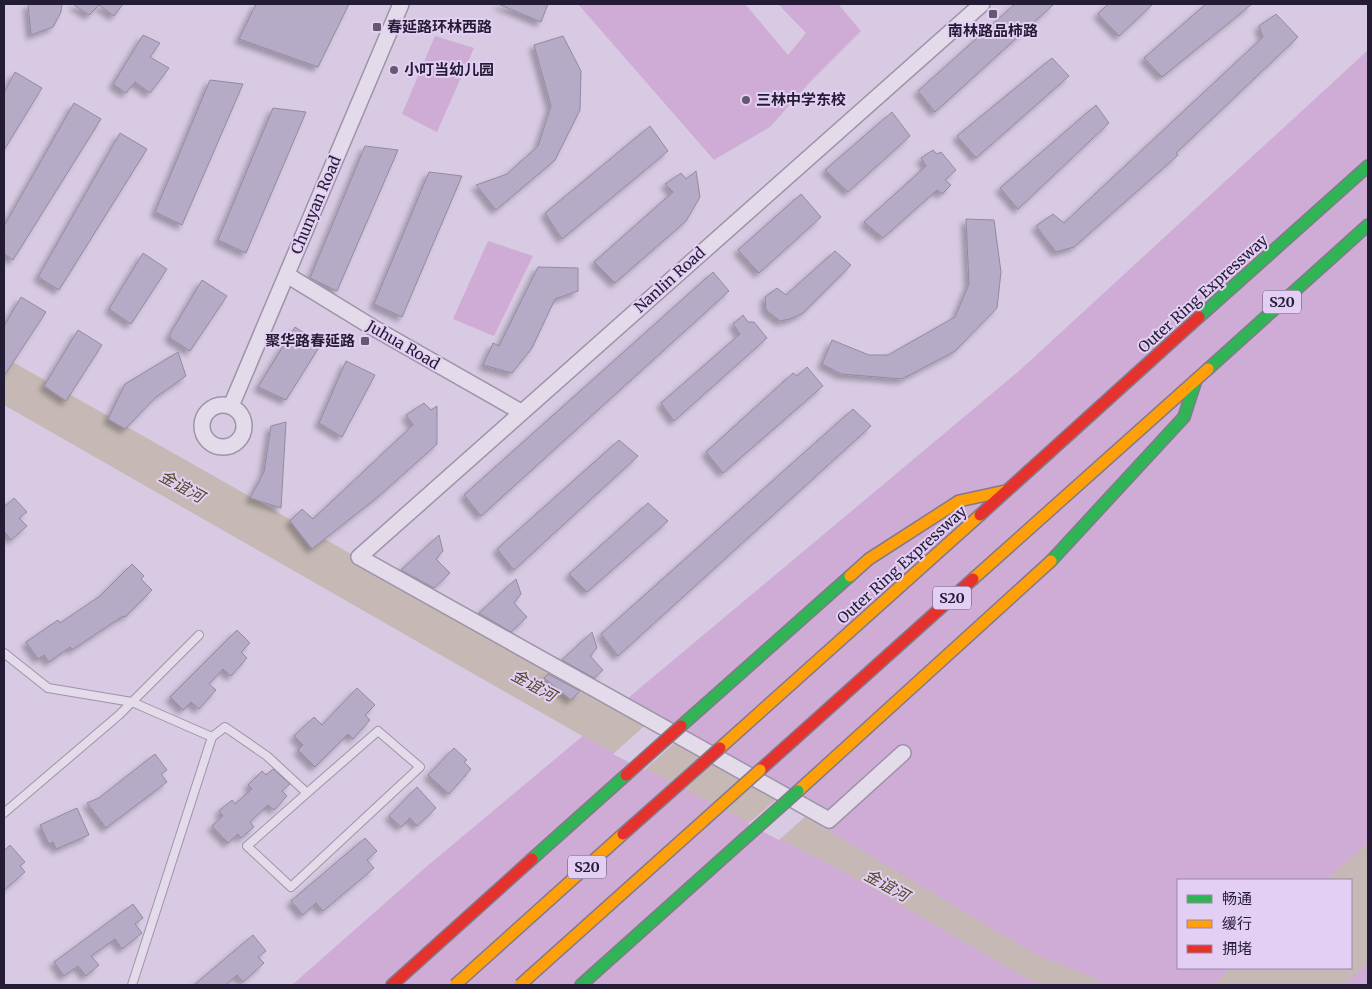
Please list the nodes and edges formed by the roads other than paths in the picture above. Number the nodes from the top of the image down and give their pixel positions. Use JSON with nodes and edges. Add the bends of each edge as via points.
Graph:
{"nodes":[{"id":1,"x":401,"y":4,"type":"edge"},
{"id":2,"x":982,"y":4,"type":"edge"},
{"id":3,"x":1368,"y":166,"type":"edge"},
{"id":4,"x":1368,"y":225,"type":"edge"},
{"id":5,"x":287,"y":274,"type":"junction"},
{"id":6,"x":1196,"y":379,"type":"junction"},
{"id":7,"x":231,"y":406,"type":"dead end"},
{"id":8,"x":521,"y":412,"type":"junction"},
{"id":9,"x":1006,"y":491,"type":"junction"},
{"id":10,"x":199,"y":635,"type":"dead end"},
{"id":11,"x":4,"y":652,"type":"edge"},
{"id":12,"x":132,"y":702,"type":"junction"},
{"id":13,"x":212,"y":736,"type":"junction"},
{"id":14,"x":903,"y":753,"type":"dead end"},
{"id":15,"x":307,"y":793,"type":"junction"},
{"id":16,"x":4,"y":813,"type":"edge"},
{"id":17,"x":132,"y":985,"type":"edge"},
{"id":18,"x":392,"y":985,"type":"edge"},
{"id":19,"x":455,"y":985,"type":"edge"},
{"id":20,"x":520,"y":985,"type":"edge"},
{"id":21,"x":581,"y":985,"type":"edge"}],
"edges":[{"from":1,"to":5,"type":"street","name":"Chunyan Road"},
{"from":2,"to":8,"type":"street","name":"Nanlin Road"},
{"from":3,"to":9,"type":"highway","name":"Outer Ring Expressway","number":"S20"},
{"from":4,"to":6,"type":"highway","number":"S20"},
{"from":5,"to":7,"type":"street","name":"Chunyan Road"},
{"from":5,"to":8,"type":"street","name":"Juhua Road"},
{"from":6,"to":20,"type":"highway","number":"S20","bridge":true},
{"from":6,"to":21,"type":"highway","bridge":true,"via":[[1184,417],[1059,554]]},
{"from":8,"to":14,"type":"street","name":"Nanlin Road","via":[[359,557],[829,820]]},
{"from":9,"to":18,"type":"highway","bridge":true,"via":[[959,501],[869,559]]},
{"from":9,"to":19,"type":"highway","name":"Outer Ring Expressway","number":"S20","bridge":true},
{"from":10,"to":12,"type":"lane"},
{"from":11,"to":12,"type":"lane","via":[[48,688]]},
{"from":12,"to":13,"type":"lane"},
{"from":12,"to":16,"type":"lane"},
{"from":13,"to":15,"type":"lane","via":[[226,727],[267,756]]},
{"from":13,"to":17,"type":"lane"},
{"from":15,"to":15,"type":"lane","via":[[378,731],[420,767],[291,887],[247,846]]}]}
